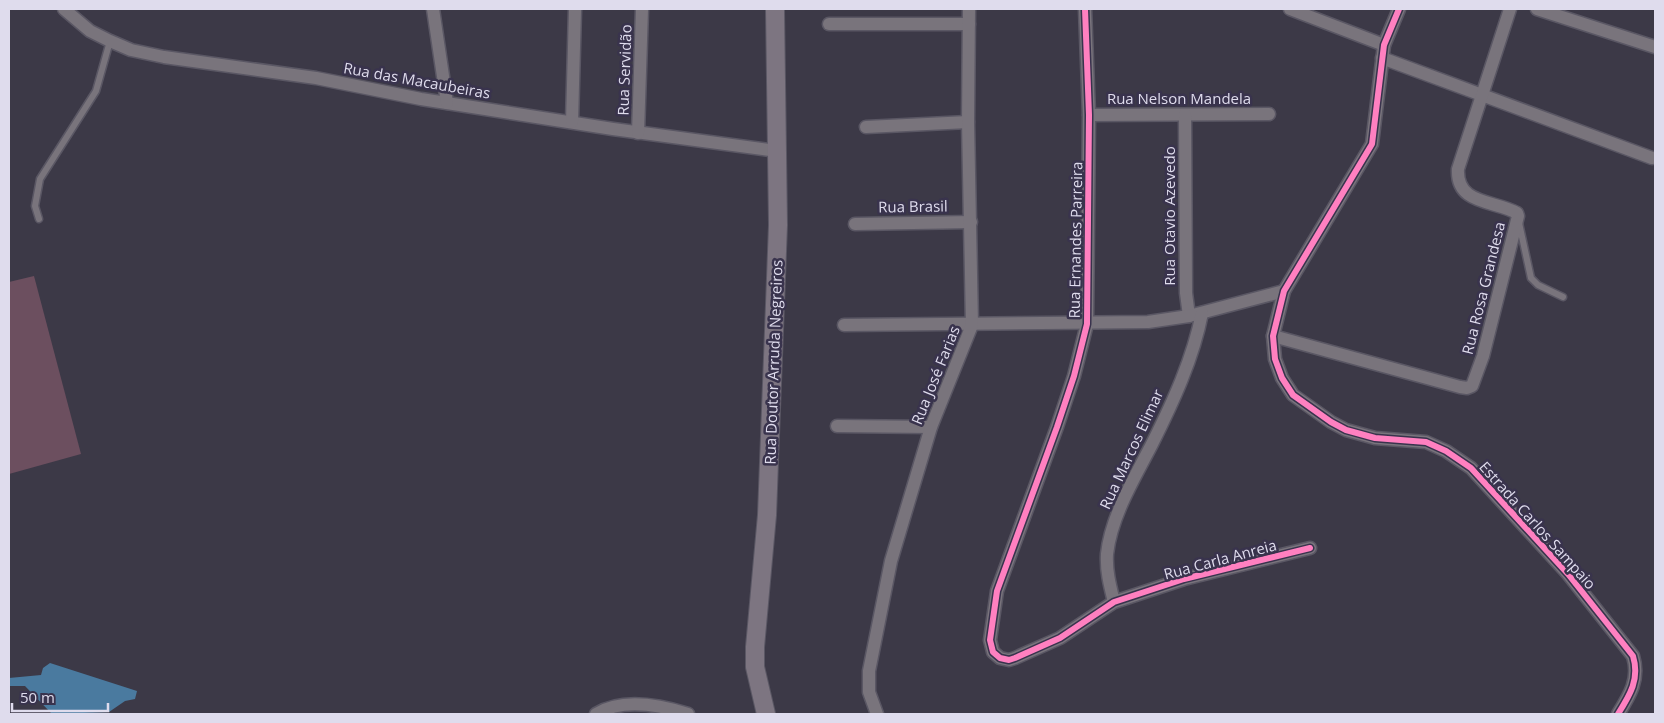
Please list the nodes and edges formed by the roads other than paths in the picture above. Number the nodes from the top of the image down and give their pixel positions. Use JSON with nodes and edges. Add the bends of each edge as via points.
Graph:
{"nodes":[{"id":1,"x":64,"y":9,"type":"edge"},
{"id":2,"x":433,"y":9,"type":"edge"},
{"id":3,"x":575,"y":9,"type":"edge"},
{"id":4,"x":642,"y":9,"type":"edge"},
{"id":5,"x":775,"y":9,"type":"edge"},
{"id":6,"x":969,"y":9,"type":"edge"},
{"id":7,"x":1085,"y":9,"type":"edge"},
{"id":8,"x":1290,"y":9,"type":"edge"},
{"id":9,"x":1399,"y":9,"type":"edge"},
{"id":10,"x":1510,"y":9,"type":"edge"},
{"id":11,"x":1537,"y":9,"type":"edge"},
{"id":12,"x":830,"y":24,"type":"dead end"},
{"id":13,"x":969,"y":24,"type":"junction"},
{"id":14,"x":110,"y":41,"type":"junction"},
{"id":15,"x":1655,"y":48,"type":"edge"},
{"id":16,"x":1382,"y":52,"type":"junction"},
{"id":17,"x":1483,"y":94,"type":"junction"},
{"id":18,"x":447,"y":103,"type":"junction"},
{"id":19,"x":1269,"y":114,"type":"dead end"},
{"id":20,"x":1089,"y":115,"type":"junction"},
{"id":21,"x":1185,"y":115,"type":"junction"},
{"id":22,"x":572,"y":122,"type":"junction"},
{"id":23,"x":968,"y":122,"type":"junction"},
{"id":24,"x":866,"y":126,"type":"dead end"},
{"id":25,"x":638,"y":132,"type":"junction"},
{"id":26,"x":777,"y":151,"type":"junction"},
{"id":27,"x":1652,"y":158,"type":"dead end"},
{"id":28,"x":1518,"y":216,"type":"junction"},
{"id":29,"x":39,"y":219,"type":"dead end"},
{"id":30,"x":971,"y":222,"type":"junction"},
{"id":31,"x":855,"y":224,"type":"dead end"},
{"id":32,"x":1284,"y":291,"type":"junction"},
{"id":33,"x":1563,"y":296,"type":"dead end"},
{"id":34,"x":1202,"y":313,"type":"junction"},
{"id":35,"x":1189,"y":316,"type":"junction"},
{"id":36,"x":1086,"y":324,"type":"junction"},
{"id":37,"x":844,"y":325,"type":"dead end"},
{"id":38,"x":972,"y":325,"type":"junction"},
{"id":39,"x":1272,"y":336,"type":"junction"},
{"id":40,"x":837,"y":426,"type":"dead end"},
{"id":41,"x":931,"y":427,"type":"junction"},
{"id":42,"x":1310,"y":548,"type":"dead end"},
{"id":43,"x":1114,"y":602,"type":"junction"},
{"id":44,"x":1003,"y":660,"type":"joint"},
{"id":45,"x":596,"y":714,"type":"edge"},
{"id":46,"x":688,"y":714,"type":"edge"},
{"id":47,"x":766,"y":714,"type":"edge"},
{"id":48,"x":877,"y":714,"type":"edge"},
{"id":49,"x":1618,"y":714,"type":"edge"}],
"edges":[{"from":1,"to":14,"type":"street","name":"Rua das Macaubeiras","via":[[90,31]]},
{"from":2,"to":18,"type":"street"},
{"from":3,"to":22,"type":"street"},
{"from":4,"to":25,"type":"street","name":"Rua Servidão"},
{"from":5,"to":26,"type":"street","name":"Rua Doutor Arruda Negreiros"},
{"from":6,"to":13,"type":"street","name":"Rua José Farias"},
{"from":7,"to":20,"type":"street","name":"Rua Ernandes Parreira"},
{"from":8,"to":16,"type":"street"},
{"from":9,"to":16,"type":"street","name":"Estrada Carlos Sampaio"},
{"from":10,"to":17,"type":"street","name":"Rua Rosa Grandesa"},
{"from":11,"to":15,"type":"street"},
{"from":12,"to":13,"type":"street"},
{"from":13,"to":23,"type":"street","name":"Rua José Farias"},
{"from":14,"to":18,"type":"street","name":"Rua das Macaubeiras","via":[[131,50],[164,57],[316,78]]},
{"from":14,"to":29,"type":"lane","via":[[96,91],[40,179],[35,206]]},
{"from":16,"to":17,"type":"street"},
{"from":16,"to":32,"type":"street","name":"Estrada Carlos Sampaio","via":[[1372,144]]},
{"from":17,"to":27,"type":"street"},
{"from":17,"to":28,"type":"street","name":"Rua Rosa Grandesa","via":[[1461,158],[1458,178],[1470,196],[1513,210]]},
{"from":18,"to":22,"type":"street","name":"Rua das Macaubeiras"},
{"from":19,"to":21,"type":"street","name":"Rua Nelson Mandela"},
{"from":20,"to":21,"type":"street","name":"Rua Nelson Mandela"},
{"from":20,"to":36,"type":"street","name":"Rua Ernandes Parreira"},
{"from":21,"to":35,"type":"street","name":"Rua Otavio Azevedo"},
{"from":22,"to":25,"type":"street","name":"Rua das Macaubeiras"},
{"from":23,"to":24,"type":"street"},
{"from":23,"to":30,"type":"street","name":"Rua José Farias"},
{"from":25,"to":26,"type":"street","name":"Rua das Macaubeiras"},
{"from":26,"to":47,"type":"street","name":"Rua Doutor Arruda Negreiros","via":[[778,225],[770,450],[755,648],[755,667]]},
{"from":28,"to":33,"type":"lane","via":[[1531,278],[1538,285]]},
{"from":28,"to":39,"type":"street","name":"Rua Rosa Grandesa","via":[[1475,382],[1467,388]]},
{"from":30,"to":31,"type":"street","name":"Rua Brasil"},
{"from":30,"to":38,"type":"street","name":"Rua José Farias"},
{"from":32,"to":34,"type":"street"},
{"from":32,"to":39,"type":"street","name":"Estrada Carlos Sampaio"},
{"from":34,"to":35,"type":"street"},
{"from":34,"to":43,"type":"street","name":"Rua Marcos Elimar","via":[[1194,349],[1110,538],[1107,564]]},
{"from":35,"to":36,"type":"street","via":[[1148,322]]},
{"from":36,"to":38,"type":"street"},
{"from":36,"to":44,"type":"street","name":"Rua Ernandes Parreira","via":[[1074,376],[1057,427],[997,591],[990,640],[994,652]]},
{"from":37,"to":38,"type":"street"},
{"from":38,"to":41,"type":"street","name":"Rua José Farias"},
{"from":39,"to":49,"type":"street","name":"Estrada Carlos Sampaio","via":[[1282,378],[1293,395],[1314,412],[1346,430],[1375,438],[1438,446],[1471,468],[1502,500],[1568,574],[1633,656],[1635,684]]},
{"from":40,"to":41,"type":"street"},
{"from":41,"to":48,"type":"street","name":"Rua José Farias","via":[[891,561],[878,619],[869,671],[869,692]]},
{"from":42,"to":43,"type":"street","name":"Rua Carla Anreia","via":[[1184,579]]},
{"from":43,"to":44,"type":"street","name":"Rua Carla Anreia","via":[[1052,643]]},
{"from":45,"to":46,"type":"street","via":[[636,704]]}]}
